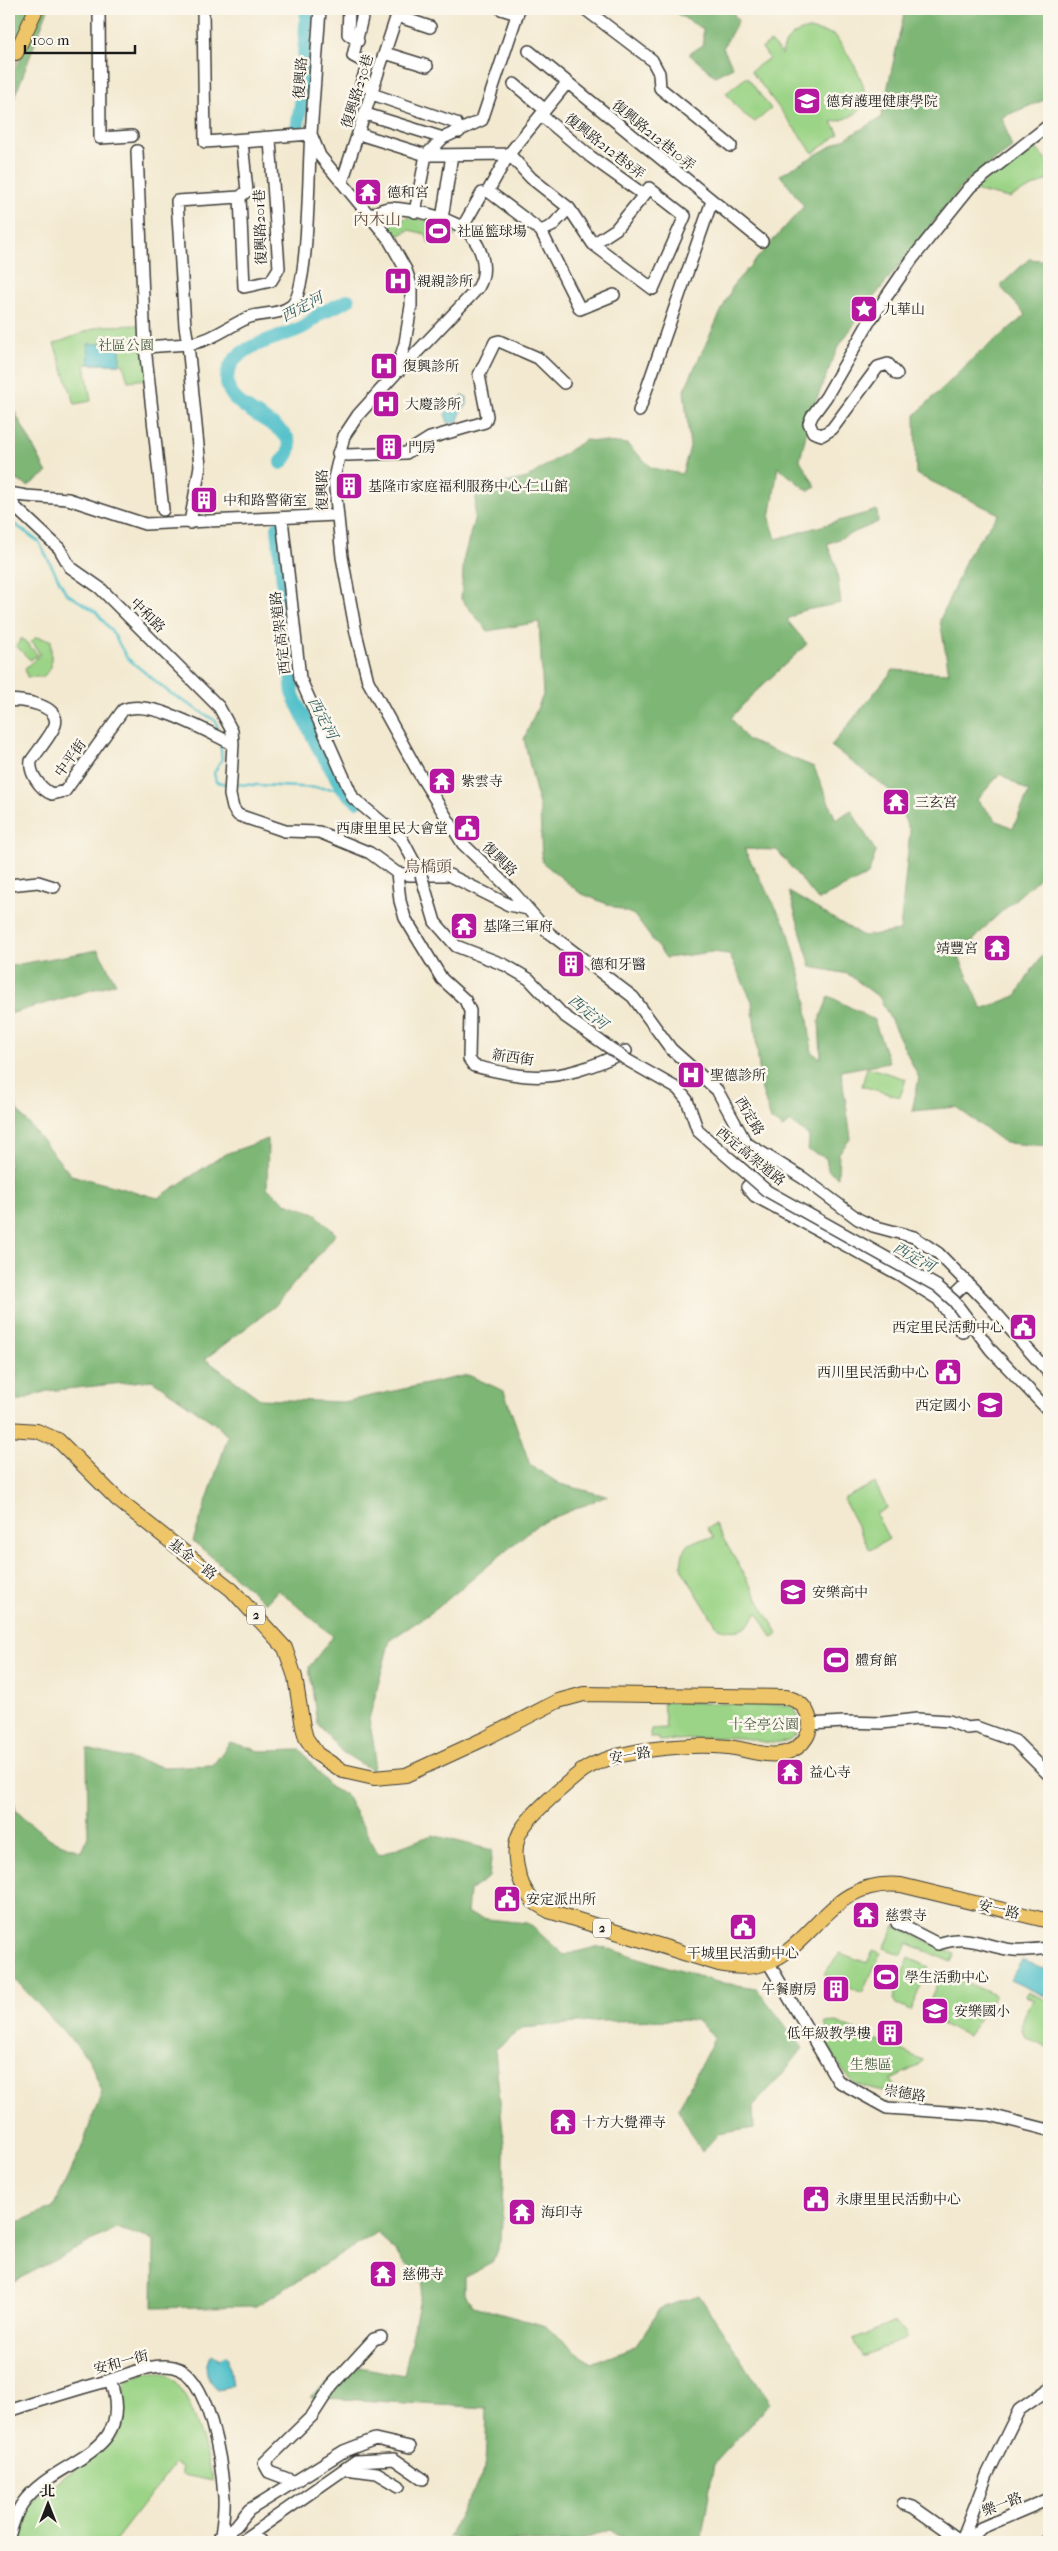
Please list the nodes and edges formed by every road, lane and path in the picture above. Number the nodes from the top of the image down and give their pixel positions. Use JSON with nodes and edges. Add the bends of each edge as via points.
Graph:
{"nodes":[{"id":1,"x":36,"y":9,"type":"edge"},
{"id":2,"x":99,"y":9,"type":"edge"},
{"id":3,"x":203,"y":9,"type":"edge"},
{"id":4,"x":320,"y":9,"type":"edge"},
{"id":5,"x":349,"y":9,"type":"edge"},
{"id":6,"x":364,"y":9,"type":"edge"},
{"id":7,"x":501,"y":9,"type":"edge"},
{"id":8,"x":584,"y":9,"type":"edge"},
{"id":9,"x":518,"y":11,"type":"edge"},
{"id":10,"x":398,"y":12,"type":"edge"},
{"id":11,"x":430,"y":27,"type":"dead end"},
{"id":12,"x":358,"y":41,"type":"junction"},
{"id":13,"x":528,"y":51,"type":"dead end"},
{"id":14,"x":16,"y":53,"type":"tunnel mouth"},
{"id":15,"x":385,"y":53,"type":"junction"},
{"id":16,"x":427,"y":66,"type":"dead end"},
{"id":17,"x":566,"y":83,"type":"junction"},
{"id":18,"x":514,"y":84,"type":"dead end"},
{"id":19,"x":372,"y":91,"type":"junction"},
{"id":20,"x":543,"y":112,"type":"junction"},
{"id":21,"x":366,"y":114,"type":"junction"},
{"id":22,"x":1049,"y":125,"type":"edge"},
{"id":23,"x":459,"y":132,"type":"junction"},
{"id":24,"x":311,"y":134,"type":"junction"},
{"id":25,"x":360,"y":134,"type":"junction"},
{"id":26,"x":132,"y":136,"type":"dead end"},
{"id":27,"x":443,"y":138,"type":"junction"},
{"id":28,"x":731,"y":146,"type":"dead end"},
{"id":29,"x":137,"y":151,"type":"dead end"},
{"id":30,"x":509,"y":154,"type":"junction"},
{"id":31,"x":452,"y":155,"type":"junction"},
{"id":32,"x":320,"y":156,"type":"junction"},
{"id":33,"x":426,"y":156,"type":"junction"},
{"id":34,"x":308,"y":160,"type":"junction"},
{"id":35,"x":342,"y":182,"type":"junction"},
{"id":36,"x":647,"y":191,"type":"junction"},
{"id":37,"x":482,"y":193,"type":"dead end"},
{"id":38,"x":240,"y":198,"type":"junction"},
{"id":39,"x":712,"y":201,"type":"junction"},
{"id":40,"x":569,"y":208,"type":"junction"},
{"id":41,"x":415,"y":212,"type":"junction"},
{"id":42,"x":370,"y":216,"type":"junction"},
{"id":43,"x":442,"y":219,"type":"junction"},
{"id":44,"x":462,"y":228,"type":"junction"},
{"id":45,"x":541,"y":231,"type":"junction"},
{"id":46,"x":762,"y":241,"type":"dead end"},
{"id":47,"x":593,"y":244,"type":"junction"},
{"id":48,"x":614,"y":295,"type":"dead end"},
{"id":49,"x":188,"y":344,"type":"junction"},
{"id":50,"x":145,"y":348,"type":"junction"},
{"id":51,"x":396,"y":373,"type":"junction"},
{"id":52,"x":897,"y":374,"type":"dead end"},
{"id":53,"x":564,"y":383,"type":"dead end"},
{"id":54,"x":639,"y":410,"type":"dead end"},
{"id":55,"x":338,"y":453,"type":"junction"},
{"id":56,"x":9,"y":493,"type":"edge"},
{"id":57,"x":26,"y":496,"type":"junction"},
{"id":58,"x":9,"y":498,"type":"edge"},
{"id":59,"x":16,"y":508,"type":"junction"},
{"id":60,"x":163,"y":510,"type":"dead end"},
{"id":61,"x":336,"y":515,"type":"junction"},
{"id":62,"x":190,"y":522,"type":"junction"},
{"id":63,"x":282,"y":524,"type":"junction"},
{"id":64,"x":9,"y":701,"type":"edge"},
{"id":65,"x":228,"y":720,"type":"junction"},
{"id":66,"x":219,"y":736,"type":"junction"},
{"id":67,"x":397,"y":873,"type":"junction"},
{"id":68,"x":422,"y":875,"type":"junction"},
{"id":69,"x":9,"y":886,"type":"edge"},
{"id":70,"x":54,"y":887,"type":"dead end"},
{"id":71,"x":528,"y":909,"type":"junction"},
{"id":72,"x":626,"y":1051,"type":"dead end"},
{"id":73,"x":772,"y":1159,"type":"junction"},
{"id":74,"x":967,"y":1282,"type":"junction"},
{"id":75,"x":943,"y":1305,"type":"junction"},
{"id":76,"x":962,"y":1332,"type":"dead end"},
{"id":77,"x":1049,"y":1373,"type":"edge"},
{"id":78,"x":1049,"y":1411,"type":"edge"},
{"id":79,"x":9,"y":1429,"type":"edge"},
{"id":80,"x":810,"y":1724,"type":"junction"},
{"id":81,"x":1049,"y":1775,"type":"edge"},
{"id":82,"x":1049,"y":1921,"type":"edge"},
{"id":83,"x":896,"y":1923,"type":"dead end"},
{"id":84,"x":1049,"y":1948,"type":"edge"},
{"id":85,"x":768,"y":1962,"type":"junction"},
{"id":86,"x":1049,"y":2130,"type":"edge"},
{"id":87,"x":380,"y":2337,"type":"dead end"},
{"id":88,"x":110,"y":2380,"type":"junction"},
{"id":89,"x":1049,"y":2388,"type":"edge"},
{"id":90,"x":9,"y":2410,"type":"edge"},
{"id":91,"x":410,"y":2447,"type":"dead end"},
{"id":92,"x":345,"y":2470,"type":"junction"},
{"id":93,"x":423,"y":2478,"type":"dead end"},
{"id":94,"x":293,"y":2481,"type":"junction"},
{"id":95,"x":399,"y":2486,"type":"dead end"},
{"id":96,"x":1049,"y":2499,"type":"edge"},
{"id":97,"x":903,"y":2504,"type":"dead end"},
{"id":98,"x":251,"y":2535,"type":"junction"},
{"id":99,"x":9,"y":2536,"type":"edge"},
{"id":100,"x":1049,"y":2538,"type":"edge"},
{"id":101,"x":220,"y":2539,"type":"edge"},
{"id":102,"x":240,"y":2542,"type":"edge"},
{"id":103,"x":262,"y":2542,"type":"edge"},
{"id":104,"x":964,"y":2542,"type":"edge"},
{"id":105,"x":1046,"y":2542,"type":"edge"}],
"edges":[{"from":1,"to":14,"type":"main road"},
{"from":2,"to":26,"type":"street","via":[[100,138]]},
{"from":3,"to":24,"type":"street","via":[[205,142]]},
{"from":4,"to":24,"type":"street","name":"復興路"},
{"from":5,"to":12,"type":"street","via":[[348,34]]},
{"from":6,"to":12,"type":"street"},
{"from":7,"to":9,"type":"street"},
{"from":8,"to":28,"type":"street","via":[[652,60],[659,73],[660,88]]},
{"from":9,"to":23,"type":"street","via":[[482,120]]},
{"from":10,"to":11,"type":"street"},
{"from":10,"to":15,"type":"street","name":"復興路230巷"},
{"from":12,"to":19,"type":"street","via":[[353,56],[368,64],[361,84]]},
{"from":13,"to":17,"type":"street","name":"復興路212巷10弄"},
{"from":15,"to":16,"type":"street"},
{"from":15,"to":19,"type":"street","name":"復興路230巷"},
{"from":17,"to":20,"type":"street"},
{"from":17,"to":39,"type":"street","name":"復興路212巷10弄"},
{"from":18,"to":20,"type":"street","name":"復興路212巷8弄"},
{"from":19,"to":21,"type":"street","name":"復興路230巷"},
{"from":19,"to":23,"type":"street","via":[[456,122]]},
{"from":20,"to":30,"type":"street"},
{"from":20,"to":36,"type":"street","name":"復興路212巷8弄","via":[[591,157]]},
{"from":21,"to":25,"type":"street","name":"復興路230巷"},
{"from":21,"to":27,"type":"street"},
{"from":22,"to":52,"type":"street","via":[[970,188],[913,258],[869,322],[812,416],[812,432],[822,435],[832,428],[878,367],[888,364]]},
{"from":23,"to":27,"type":"street"},
{"from":24,"to":32,"type":"street","name":"復興路"},
{"from":24,"to":34,"type":"street"},
{"from":25,"to":33,"type":"street"},
{"from":25,"to":35,"type":"street","name":"復興路230巷"},
{"from":27,"to":33,"type":"street"},
{"from":29,"to":50,"type":"street"},
{"from":30,"to":31,"type":"street"},
{"from":30,"to":40,"type":"street","via":[[531,178]]},
{"from":30,"to":45,"type":"street","via":[[488,191]]},
{"from":31,"to":33,"type":"street"},
{"from":31,"to":43,"type":"street"},
{"from":32,"to":34,"type":"street"},
{"from":32,"to":35,"type":"street","name":"復興路"},
{"from":33,"to":41,"type":"street"},
{"from":34,"to":49,"type":"street","via":[[307,226],[297,300],[286,309],[249,317],[204,342]]},
{"from":35,"to":42,"type":"street","name":"復興路"},
{"from":36,"to":47,"type":"street","via":[[616,229]]},
{"from":36,"to":47,"type":"street","name":"復興路212巷8弄","via":[[685,216],[653,289]]},
{"from":37,"to":44,"type":"street"},
{"from":38,"to":38,"type":"street","name":"復興路201巷","via":[[241,244],[244,287],[271,281],[278,268],[270,140],[242,142],[247,191]]},
{"from":38,"to":49,"type":"street","name":"復興路201巷","via":[[177,201]]},
{"from":39,"to":46,"type":"street","name":"復興路212巷10弄"},
{"from":39,"to":54,"type":"street"},
{"from":40,"to":45,"type":"street","via":[[552,226]]},
{"from":40,"to":47,"type":"street"},
{"from":41,"to":42,"type":"street","via":[[390,208]]},
{"from":41,"to":43,"type":"street"},
{"from":42,"to":51,"type":"street","name":"復興路","via":[[388,238],[411,285],[405,343]]},
{"from":43,"to":44,"type":"street"},
{"from":44,"to":51,"type":"street","via":[[477,245],[484,261],[481,284]]},
{"from":45,"to":48,"type":"street","via":[[580,309]]},
{"from":49,"to":50,"type":"street"},
{"from":49,"to":62,"type":"street","name":"復興路201巷","via":[[200,466]]},
{"from":50,"to":60,"type":"street"},
{"from":51,"to":55,"type":"street","name":"復興路","via":[[358,415],[344,436]]},
{"from":53,"to":55,"type":"street","via":[[538,358],[495,342],[479,375],[487,416],[485,422],[430,438],[406,453]]},
{"from":55,"to":61,"type":"street","name":"復興路","via":[[334,478]]},
{"from":56,"to":57,"type":"street"},
{"from":57,"to":59,"type":"street","via":[[16,500]]},
{"from":57,"to":62,"type":"street","via":[[68,498],[145,524]]},
{"from":58,"to":59,"type":"street","name":"中和路"},
{"from":59,"to":65,"type":"street","name":"中和路","via":[[59,548],[70,567],[100,588],[215,702]]},
{"from":61,"to":63,"type":"street"},
{"from":61,"to":71,"type":"street","name":"復興路","via":[[356,634],[374,695],[463,844]]},
{"from":62,"to":63,"type":"street"},
{"from":63,"to":68,"type":"street","name":"西定高架道路","via":[[300,678],[353,798],[402,839]]},
{"from":64,"to":66,"type":"street","name":"中平街","via":[[35,703],[55,717],[55,725],[30,767],[39,785],[52,794],[65,791],[123,710],[130,707],[175,717]]},
{"from":65,"to":66,"type":"street","name":"中和路"},
{"from":65,"to":66,"type":"street","via":[[227,728]]},
{"from":66,"to":67,"type":"street","name":"中和路","via":[[231,771],[231,802],[238,814],[285,831],[319,832],[370,853]]},
{"from":67,"to":68,"type":"street"},
{"from":67,"to":72,"type":"street","name":"新西街","via":[[405,918],[442,980],[465,1000],[470,1011],[469,1059],[474,1066],[527,1076],[550,1076],[585,1069]]},
{"from":68,"to":71,"type":"street","via":[[457,878],[509,905]]},
{"from":68,"to":78,"type":"street","name":"西定高架道路","bridge":true,"via":[[435,922],[456,946],[505,965],[529,979],[563,1015],[627,1060],[678,1089],[687,1100],[698,1131],[768,1191],[937,1286],[954,1301],[991,1350]]},
{"from":69,"to":70,"type":"street","via":[[38,882]]},
{"from":71,"to":73,"type":"street","name":"西定路","via":[[549,933],[633,997],[670,1048],[716,1090],[746,1143]]},
{"from":73,"to":74,"type":"street","name":"西定路","via":[[858,1219],[904,1233],[924,1243],[951,1264]]},
{"from":73,"to":75,"type":"street","via":[[747,1188],[754,1196],[900,1275]]},
{"from":74,"to":75,"type":"street"},
{"from":74,"to":77,"type":"street","name":"西定路"},
{"from":75,"to":76,"type":"street"},
{"from":79,"to":80,"type":"main road","name":"基金一路","number":"2","via":[[37,1431],[58,1440],[118,1500],[232,1590],[285,1648],[293,1668],[302,1727],[311,1746],[325,1761],[352,1775],[374,1778],[399,1776],[484,1739],[558,1701],[584,1694],[786,1697],[804,1707]]},
{"from":80,"to":81,"type":"street","via":[[917,1719],[950,1721],[1015,1741]]},
{"from":80,"to":85,"type":"main road","name":"安一路","number":"2","via":[[808,1737],[786,1753],[773,1755],[706,1746],[663,1749],[600,1760],[582,1771],[523,1826],[517,1843],[517,1869],[523,1886],[533,1901],[550,1912],[720,1964],[747,1967]]},
{"from":82,"to":85,"type":"main road","name":"安一路","number":"2","via":[[901,1884],[878,1884],[848,1895],[791,1947]]},
{"from":83,"to":84,"type":"street","via":[[938,1944],[954,1938],[1015,1950]]},
{"from":85,"to":86,"type":"street","name":"崇德路","via":[[838,2081],[886,2108],[990,2115]]},
{"from":87,"to":94,"type":"street","via":[[374,2339],[332,2385],[312,2416],[264,2462],[269,2472]]},
{"from":88,"to":90,"type":"street","name":"安和一街"},
{"from":88,"to":99,"type":"street","via":[[117,2409],[112,2432],[100,2446],[54,2475],[22,2504]]},
{"from":88,"to":101,"type":"street","name":"安和一街","via":[[138,2370],[166,2366],[185,2372],[195,2383],[208,2408],[215,2440],[224,2497]]},
{"from":89,"to":104,"type":"street","via":[[1019,2410],[987,2475]]},
{"from":91,"to":94,"type":"street","via":[[375,2439],[344,2451]]},
{"from":92,"to":93,"type":"street","via":[[356,2460],[394,2459]]},
{"from":92,"to":95,"type":"street","via":[[377,2473]]},
{"from":92,"to":98,"type":"street"},
{"from":94,"to":101,"type":"street","via":[[250,2510]]},
{"from":96,"to":104,"type":"street","name":"樂一路","via":[[981,2528]]},
{"from":97,"to":104,"type":"street","via":[[913,2507]]},
{"from":98,"to":102,"type":"street"},
{"from":98,"to":103,"type":"street"},
{"from":100,"to":105,"type":"street"}]}
